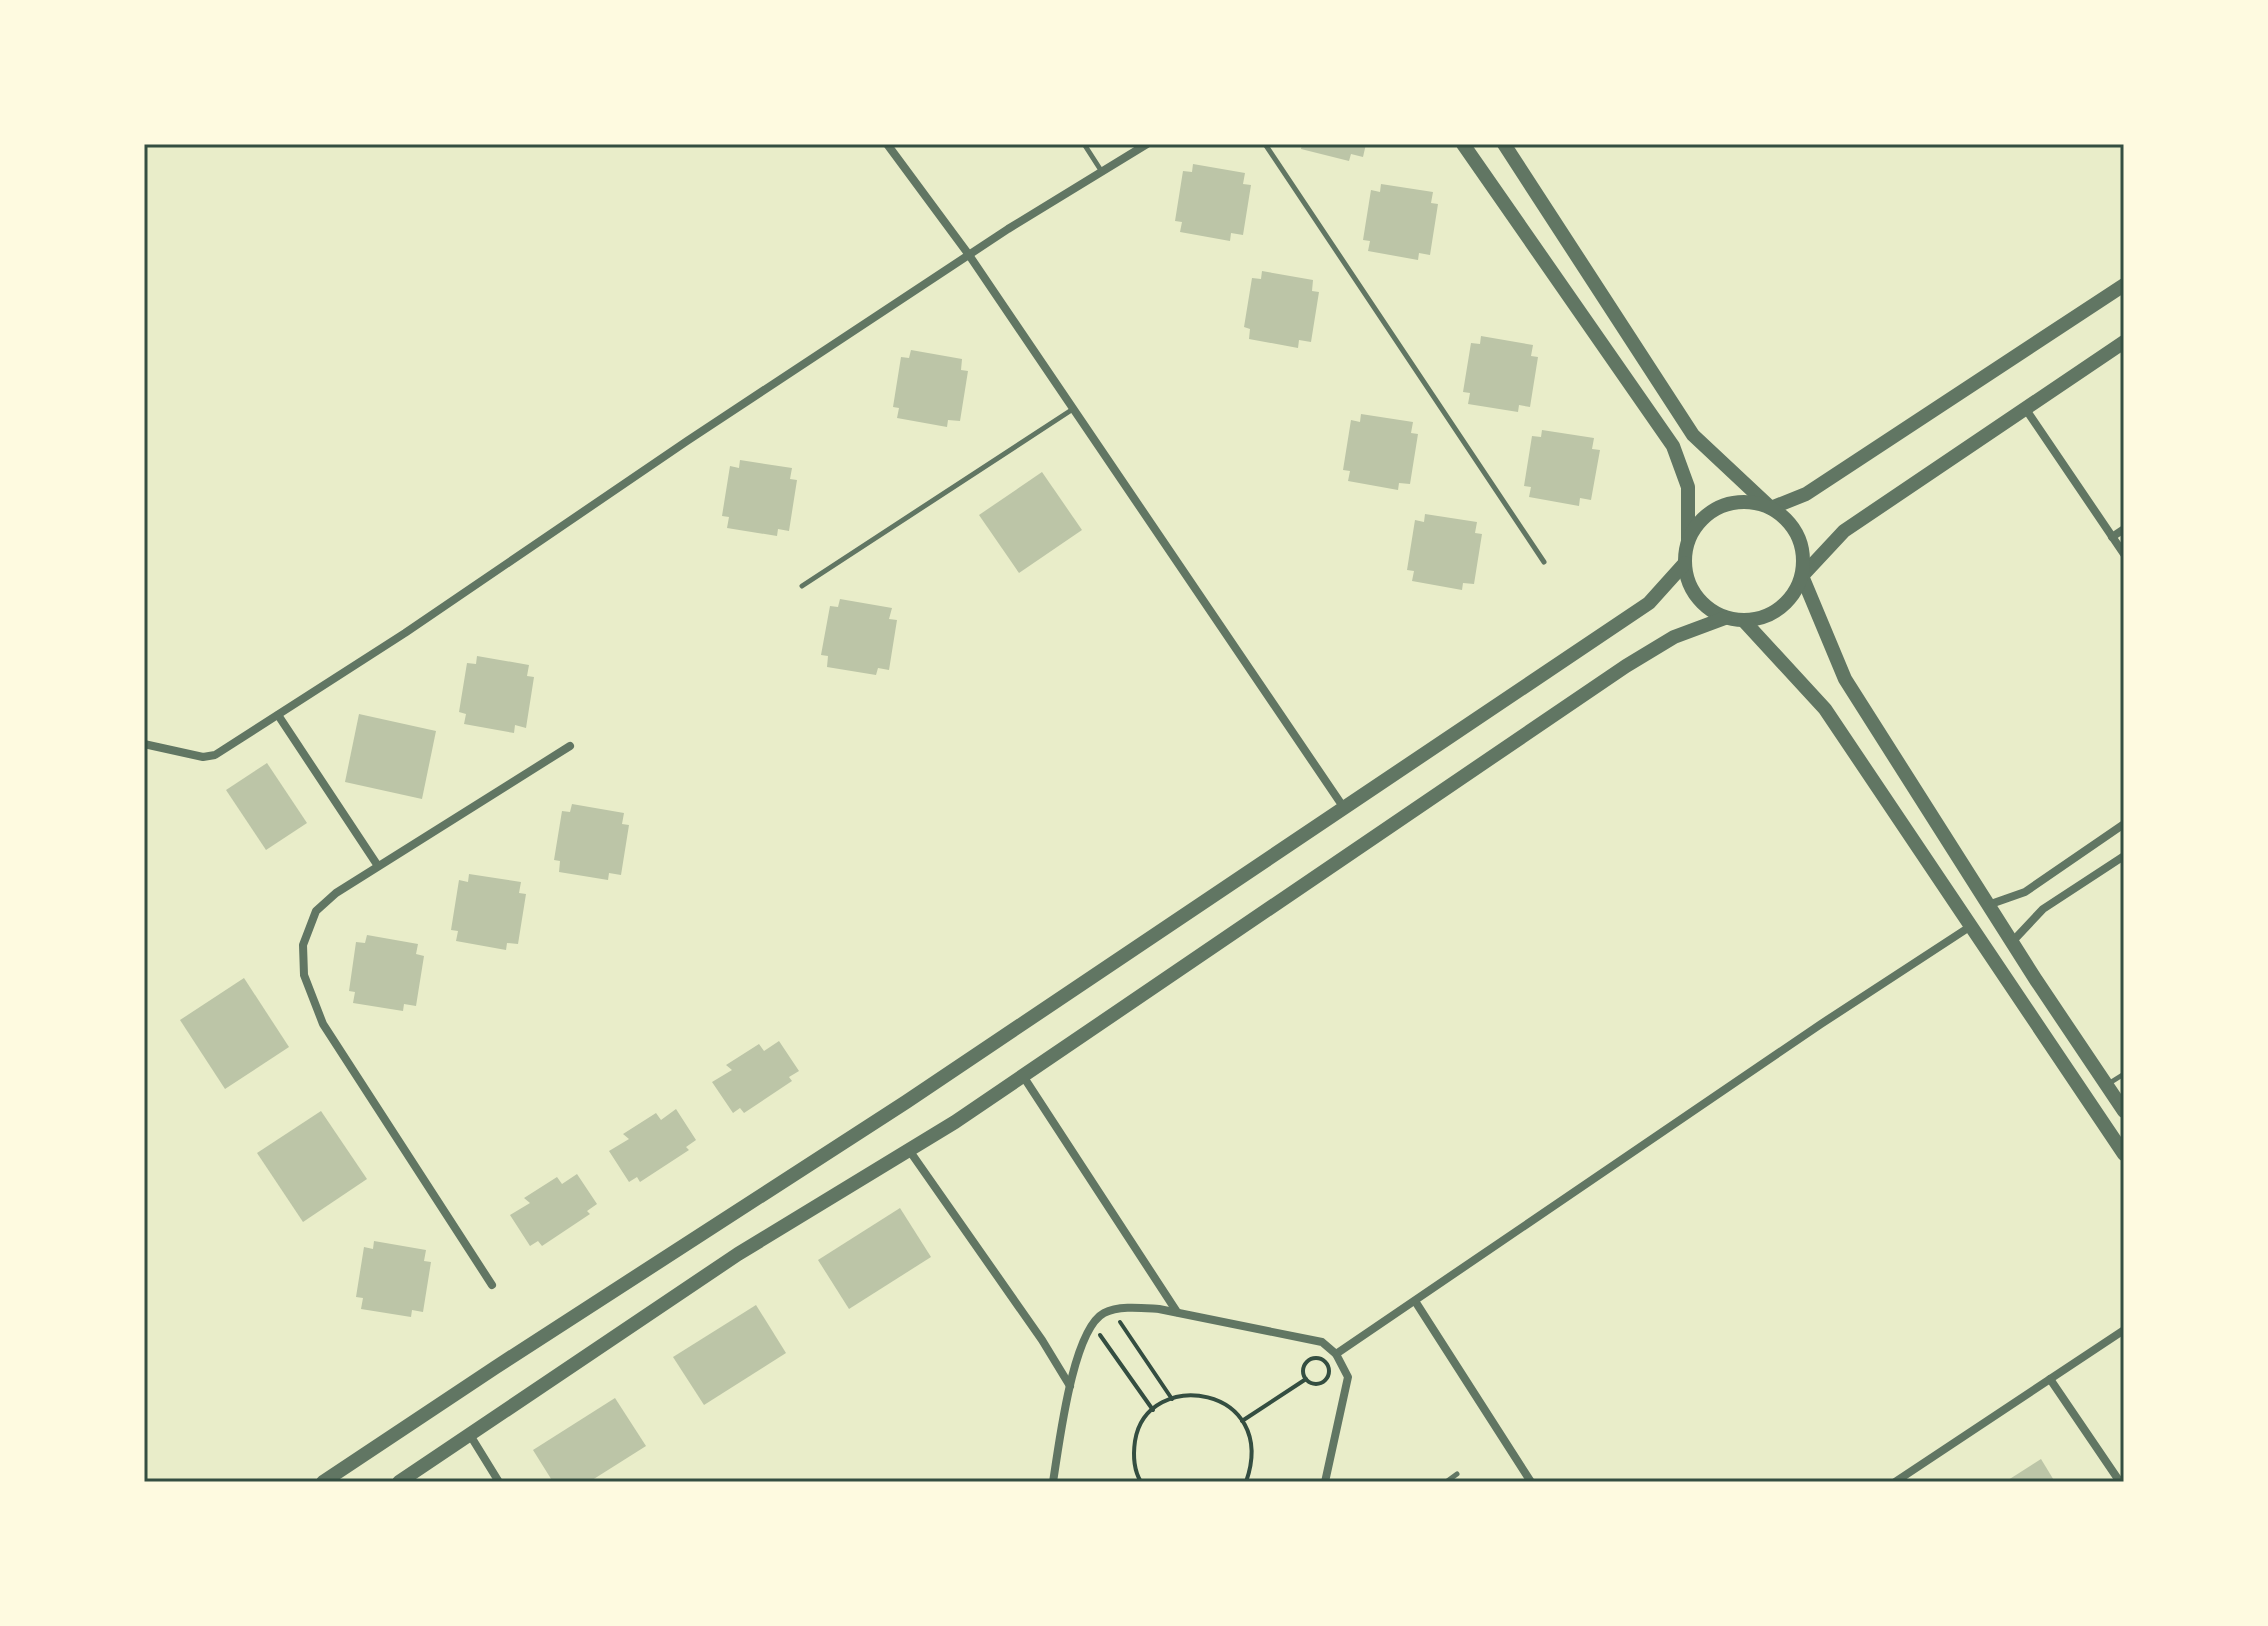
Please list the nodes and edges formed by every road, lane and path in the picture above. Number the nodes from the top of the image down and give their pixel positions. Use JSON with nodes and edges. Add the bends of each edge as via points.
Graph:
{"nodes":[{"id":1,"x":887,"y":144,"type":"edge"},
{"id":2,"x":1084,"y":144,"type":"edge"},
{"id":3,"x":1147,"y":144,"type":"edge"},
{"id":4,"x":1265,"y":144,"type":"edge"},
{"id":5,"x":1463,"y":144,"type":"edge"},
{"id":6,"x":1504,"y":144,"type":"edge"},
{"id":7,"x":1102,"y":172,"type":"junction"},
{"id":8,"x":969,"y":255,"type":"junction"},
{"id":9,"x":2124,"y":285,"type":"edge"},
{"id":10,"x":2124,"y":342,"type":"edge"},
{"id":11,"x":2025,"y":408,"type":"junction"},
{"id":12,"x":1073,"y":409,"type":"junction"},
{"id":13,"x":1771,"y":508,"type":"junction"},
{"id":14,"x":2124,"y":529,"type":"edge"},
{"id":15,"x":2112,"y":537,"type":"junction"},
{"id":16,"x":1688,"y":540,"type":"junction"},
{"id":17,"x":2124,"y":554,"type":"edge"},
{"id":18,"x":1544,"y":562,"type":"dead end"},
{"id":19,"x":1685,"y":563,"type":"junction"},
{"id":20,"x":1802,"y":576,"type":"junction"},
{"id":21,"x":802,"y":586,"type":"dead end"},
{"id":22,"x":1725,"y":618,"type":"junction"},
{"id":23,"x":1744,"y":621,"type":"junction"},
{"id":24,"x":278,"y":715,"type":"junction"},
{"id":25,"x":144,"y":744,"type":"edge"},
{"id":26,"x":570,"y":746,"type":"dead end"},
{"id":27,"x":1344,"y":808,"type":"junction"},
{"id":28,"x":2124,"y":824,"type":"edge"},
{"id":29,"x":2124,"y":856,"type":"edge"},
{"id":30,"x":378,"y":866,"type":"junction"},
{"id":31,"x":1988,"y":905,"type":"junction"},
{"id":32,"x":1971,"y":926,"type":"junction"},
{"id":33,"x":2012,"y":942,"type":"junction"},
{"id":34,"x":2124,"y":1074,"type":"edge"},
{"id":35,"x":1023,"y":1076,"type":"junction"},
{"id":36,"x":2107,"y":1086,"type":"junction"},
{"id":37,"x":2087,"y":1099,"type":"junction"},
{"id":38,"x":2124,"y":1111,"type":"edge"},
{"id":39,"x":909,"y":1150,"type":"junction"},
{"id":40,"x":2124,"y":1154,"type":"edge"},
{"id":41,"x":492,"y":1285,"type":"dead end"},
{"id":42,"x":1415,"y":1301,"type":"junction"},
{"id":43,"x":1112,"y":1310,"type":"junction"},
{"id":44,"x":1177,"y":1312,"type":"junction"},
{"id":45,"x":1092,"y":1323,"type":"junction"},
{"id":46,"x":2124,"y":1330,"type":"edge"},
{"id":47,"x":1336,"y":1354,"type":"junction"},
{"id":48,"x":1306,"y":1379,"type":"junction"},
{"id":49,"x":2050,"y":1379,"type":"junction"},
{"id":50,"x":1070,"y":1386,"type":"junction"},
{"id":51,"x":1172,"y":1399,"type":"junction"},
{"id":52,"x":1153,"y":1411,"type":"junction"},
{"id":53,"x":1242,"y":1421,"type":"junction"},
{"id":54,"x":470,"y":1435,"type":"junction"},
{"id":55,"x":1457,"y":1474,"type":"dead end"},
{"id":56,"x":323,"y":1482,"type":"edge"},
{"id":57,"x":399,"y":1482,"type":"edge"},
{"id":58,"x":499,"y":1482,"type":"edge"},
{"id":59,"x":1053,"y":1482,"type":"edge"},
{"id":60,"x":1141,"y":1482,"type":"edge"},
{"id":61,"x":1246,"y":1482,"type":"edge"},
{"id":62,"x":1325,"y":1482,"type":"edge"},
{"id":63,"x":1446,"y":1482,"type":"edge"},
{"id":64,"x":1531,"y":1482,"type":"edge"},
{"id":65,"x":1895,"y":1482,"type":"edge"},
{"id":66,"x":2120,"y":1482,"type":"edge"}],
"edges":[{"from":1,"to":8,"type":"street"},
{"from":2,"to":7,"type":"lane"},
{"from":3,"to":7,"type":"street"},
{"from":4,"to":18,"type":"lane"},
{"from":5,"to":16,"type":"street","via":[[1673,446],[1688,487]]},
{"from":6,"to":13,"type":"street","via":[[1693,435]]},
{"from":7,"to":8,"type":"street"},
{"from":8,"to":12,"type":"street"},
{"from":8,"to":24,"type":"street"},
{"from":9,"to":13,"type":"street","via":[[1806,494]]},
{"from":10,"to":11,"type":"street"},
{"from":11,"to":15,"type":"street"},
{"from":11,"to":20,"type":"street","via":[[1844,531]]},
{"from":12,"to":21,"type":"lane"},
{"from":12,"to":27,"type":"street"},
{"from":13,"to":16,"type":"street","via":[[1752,502],[1713,510]]},
{"from":13,"to":20,"type":"street","via":[[1799,536]]},
{"from":14,"to":15,"type":"street"},
{"from":15,"to":17,"type":"street"},
{"from":16,"to":19,"type":"street"},
{"from":19,"to":22,"type":"street","via":[[1695,595]]},
{"from":19,"to":27,"type":"street","via":[[1649,603]]},
{"from":20,"to":23,"type":"street","via":[[1780,609]]},
{"from":20,"to":31,"type":"street","via":[[1845,679]]},
{"from":22,"to":23,"type":"street"},
{"from":22,"to":35,"type":"street","via":[[1674,637],[1626,666]]},
{"from":23,"to":32,"type":"street","via":[[1825,709]]},
{"from":24,"to":25,"type":"street","via":[[215,755]]},
{"from":24,"to":30,"type":"street"},
{"from":26,"to":30,"type":"street"},
{"from":27,"to":56,"type":"street","via":[[920,1093]]},
{"from":28,"to":31,"type":"street","via":[[2025,892]]},
{"from":29,"to":33,"type":"street","via":[[2043,909]]},
{"from":30,"to":41,"type":"street","via":[[316,911],[303,945],[304,975],[323,1024]]},
{"from":31,"to":33,"type":"street"},
{"from":32,"to":37,"type":"street"},
{"from":32,"to":42,"type":"street"},
{"from":33,"to":36,"type":"street"},
{"from":34,"to":36,"type":"lane"},
{"from":35,"to":39,"type":"street"},
{"from":35,"to":44,"type":"street"},
{"from":36,"to":37,"type":"street"},
{"from":36,"to":38,"type":"street"},
{"from":37,"to":40,"type":"street"},
{"from":39,"to":50,"type":"street"},
{"from":39,"to":54,"type":"street","via":[[738,1254]]},
{"from":42,"to":47,"type":"street"},
{"from":42,"to":64,"type":"street"},
{"from":43,"to":44,"type":"street"},
{"from":43,"to":45,"type":"street"},
{"from":43,"to":51,"type":"path"},
{"from":44,"to":47,"type":"street","via":[[1322,1342]]},
{"from":45,"to":50,"type":"street"},
{"from":45,"to":52,"type":"path"},
{"from":46,"to":49,"type":"street"},
{"from":47,"to":62,"type":"street","via":[[1348,1377]]},
{"from":48,"to":48,"type":"path","via":[[1324,1382],[1326,1363],[1315,1358],[1307,1362]]},
{"from":48,"to":53,"type":"path"},
{"from":49,"to":65,"type":"street"},
{"from":49,"to":66,"type":"street"},
{"from":50,"to":59,"type":"street"},
{"from":51,"to":52,"type":"path"},
{"from":51,"to":53,"type":"path","via":[[1200,1394],[1219,1400]]},
{"from":52,"to":60,"type":"path","via":[[1136,1435],[1133,1455]]},
{"from":53,"to":61,"type":"path","via":[[1252,1446]]},
{"from":54,"to":57,"type":"street"},
{"from":54,"to":58,"type":"street"},
{"from":55,"to":63,"type":"lane"}]}
